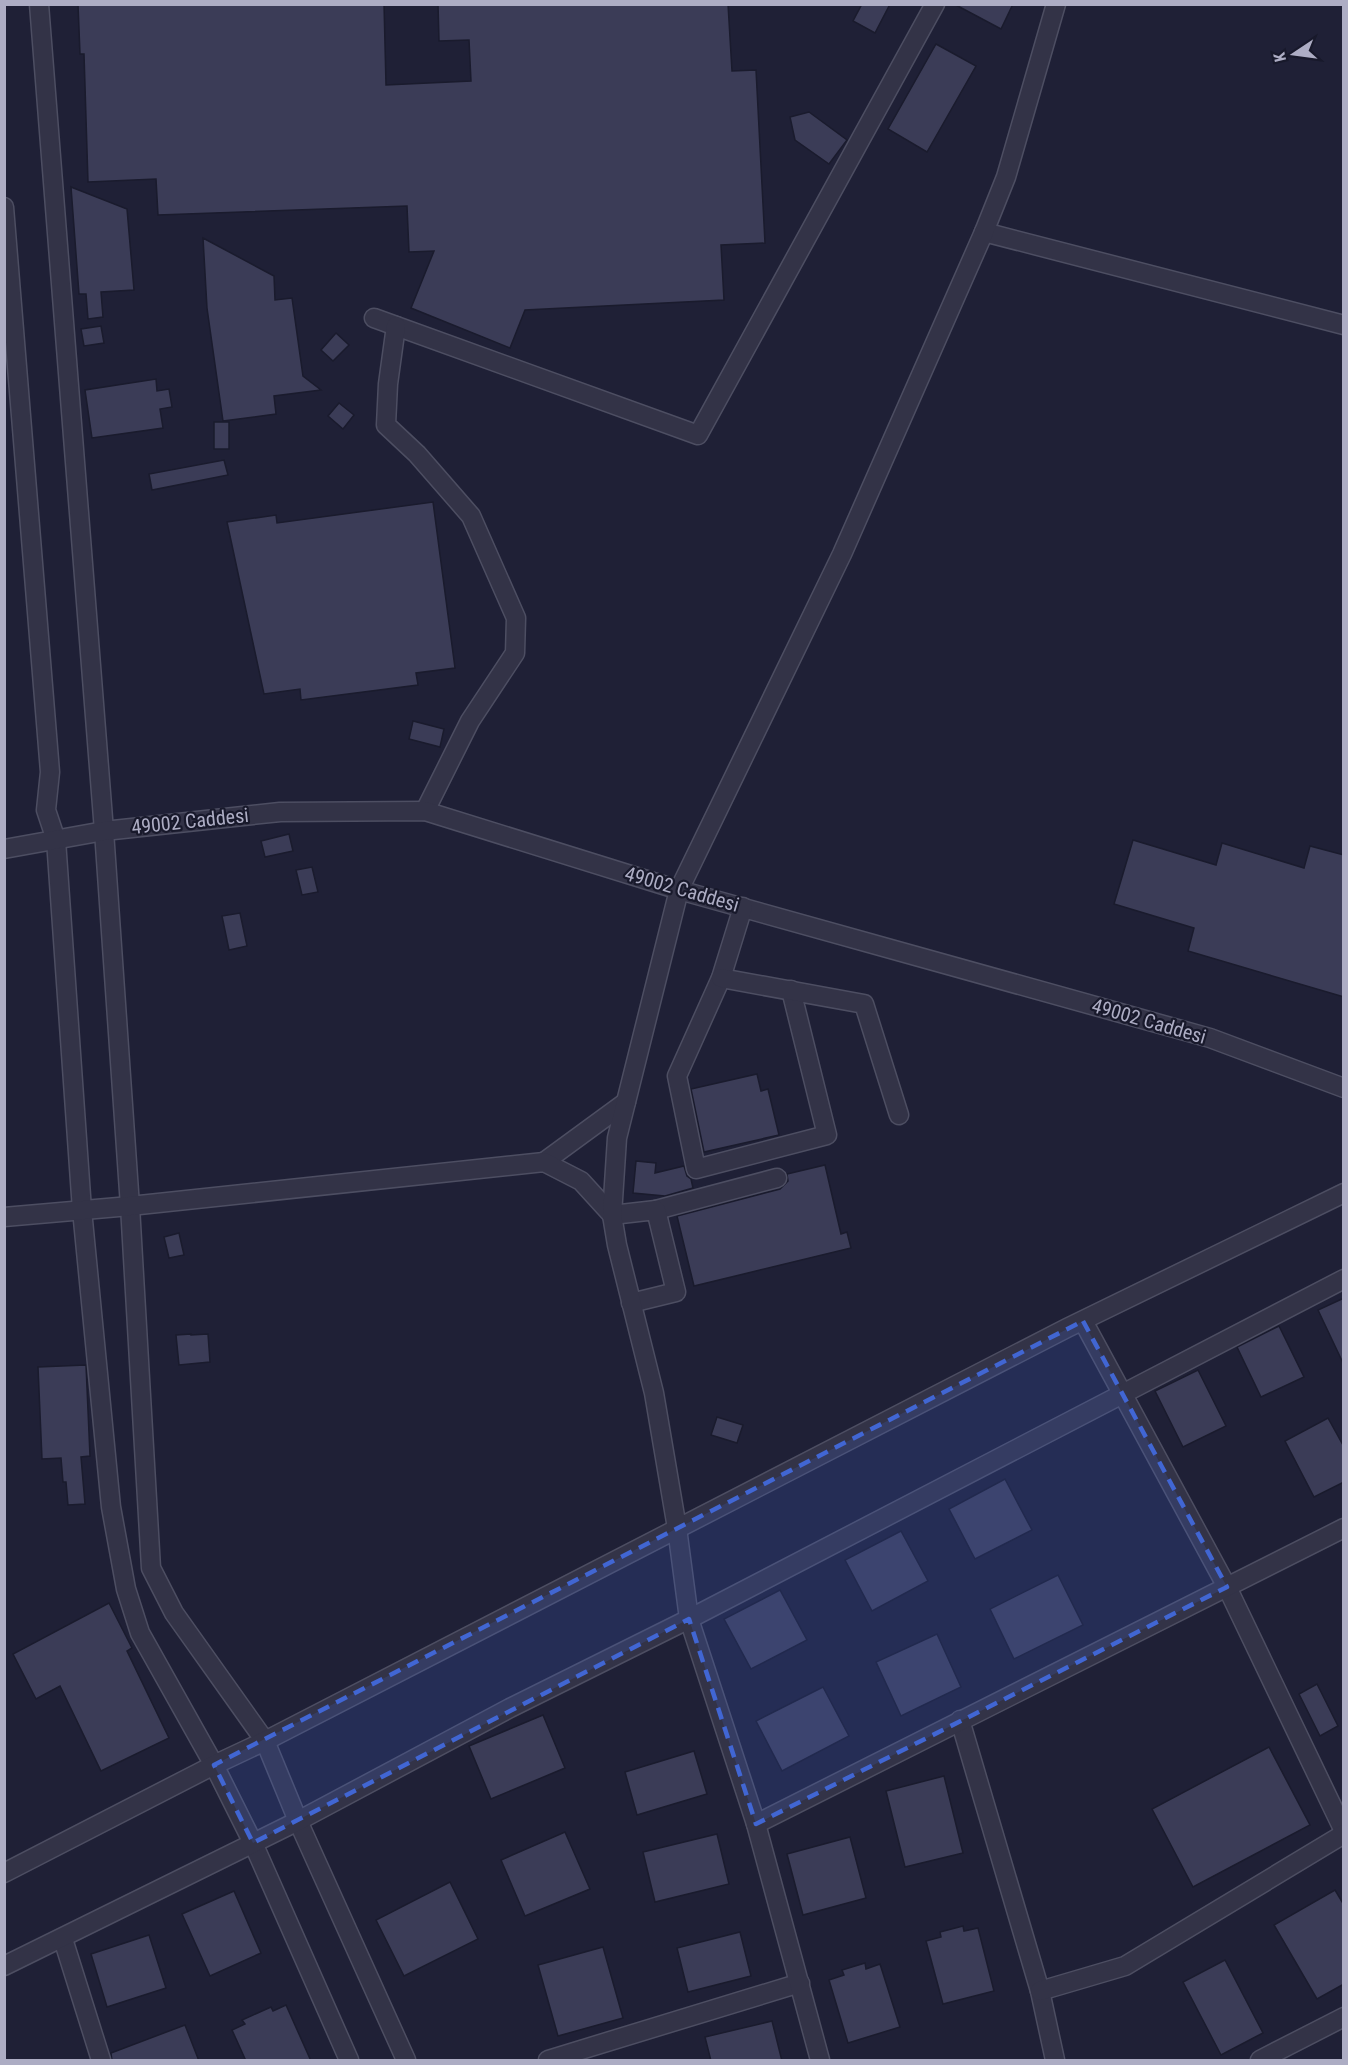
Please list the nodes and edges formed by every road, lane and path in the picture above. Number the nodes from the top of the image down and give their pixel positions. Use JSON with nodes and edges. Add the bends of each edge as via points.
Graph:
{"nodes":[{"id":1,"x":39,"y":4,"type":"edge"},
{"id":2,"x":935,"y":4,"type":"edge"},
{"id":3,"x":1056,"y":4,"type":"edge"},
{"id":4,"x":4,"y":207,"type":"edge"},
{"id":5,"x":984,"y":232,"type":"junction"},
{"id":6,"x":374,"y":318,"type":"dead end"},
{"id":7,"x":1344,"y":325,"type":"edge"},
{"id":8,"x":396,"y":326,"type":"junction"},
{"id":9,"x":425,"y":811,"type":"junction"},
{"id":10,"x":104,"y":831,"type":"junction"},
{"id":11,"x":56,"y":840,"type":"junction"},
{"id":12,"x":4,"y":849,"type":"edge"},
{"id":13,"x":679,"y":890,"type":"junction"},
{"id":14,"x":743,"y":907,"type":"junction"},
{"id":15,"x":721,"y":978,"type":"junction"},
{"id":16,"x":791,"y":990,"type":"junction"},
{"id":17,"x":1344,"y":1088,"type":"edge"},
{"id":18,"x":626,"y":1102,"type":"junction"},
{"id":19,"x":898,"y":1115,"type":"dead end"},
{"id":20,"x":544,"y":1162,"type":"junction"},
{"id":21,"x":777,"y":1178,"type":"dead end"},
{"id":22,"x":1344,"y":1192,"type":"edge"},
{"id":23,"x":130,"y":1206,"type":"junction"},
{"id":24,"x":82,"y":1210,"type":"junction"},
{"id":25,"x":656,"y":1210,"type":"junction"},
{"id":26,"x":612,"y":1215,"type":"junction"},
{"id":27,"x":4,"y":1216,"type":"edge"},
{"id":28,"x":1344,"y":1279,"type":"edge"},
{"id":29,"x":632,"y":1304,"type":"junction"},
{"id":30,"x":1083,"y":1320,"type":"junction"},
{"id":31,"x":1123,"y":1395,"type":"junction"},
{"id":32,"x":677,"y":1528,"type":"junction"},
{"id":33,"x":1344,"y":1528,"type":"edge"},
{"id":34,"x":1227,"y":1587,"type":"junction"},
{"id":35,"x":689,"y":1619,"type":"junction"},
{"id":36,"x":960,"y":1720,"type":"junction"},
{"id":37,"x":265,"y":1741,"type":"junction"},
{"id":38,"x":214,"y":1765,"type":"junction"},
{"id":39,"x":298,"y":1821,"type":"junction"},
{"id":40,"x":756,"y":1824,"type":"junction"},
{"id":41,"x":1344,"y":1833,"type":"edge"},
{"id":42,"x":253,"y":1843,"type":"junction"},
{"id":43,"x":4,"y":1873,"type":"edge"},
{"id":44,"x":63,"y":1939,"type":"junction"},
{"id":45,"x":4,"y":1966,"type":"edge"},
{"id":46,"x":800,"y":1983,"type":"junction"},
{"id":47,"x":1040,"y":1991,"type":"junction"},
{"id":48,"x":1344,"y":2017,"type":"edge"},
{"id":49,"x":101,"y":2061,"type":"edge"},
{"id":50,"x":349,"y":2061,"type":"edge"},
{"id":51,"x":406,"y":2061,"type":"edge"},
{"id":52,"x":548,"y":2061,"type":"edge"},
{"id":53,"x":820,"y":2061,"type":"edge"},
{"id":54,"x":1055,"y":2061,"type":"edge"},
{"id":55,"x":1260,"y":2061,"type":"edge"}],
"edges":[{"from":1,"to":10,"type":"street"},
{"from":2,"to":8,"type":"street","via":[[698,435]]},
{"from":3,"to":5,"type":"street","via":[[1006,177]]},
{"from":4,"to":11,"type":"street","via":[[50,772],[46,810]]},
{"from":5,"to":7,"type":"street"},
{"from":5,"to":13,"type":"street","via":[[842,554]]},
{"from":6,"to":8,"type":"street"},
{"from":8,"to":9,"type":"street","via":[[386,425],[471,516],[516,618],[515,653],[470,721]]},
{"from":9,"to":10,"type":"street","name":"49002 Caddesi","via":[[280,812]]},
{"from":9,"to":13,"type":"street","name":"49002 Caddesi"},
{"from":10,"to":11,"type":"street","name":"49002 Caddesi"},
{"from":10,"to":23,"type":"street"},
{"from":11,"to":12,"type":"street","name":"49002 Caddesi"},
{"from":11,"to":24,"type":"street"},
{"from":13,"to":14,"type":"street","name":"49002 Caddesi"},
{"from":13,"to":18,"type":"street"},
{"from":14,"to":15,"type":"street"},
{"from":14,"to":17,"type":"street","name":"49002 Caddesi","via":[[1210,1038]]},
{"from":15,"to":16,"type":"street"},
{"from":15,"to":16,"type":"street","via":[[677,1076],[696,1169],[827,1135]]},
{"from":16,"to":19,"type":"street","via":[[864,1004]]},
{"from":18,"to":20,"type":"street"},
{"from":18,"to":26,"type":"street","via":[[617,1138]]},
{"from":20,"to":23,"type":"street"},
{"from":20,"to":26,"type":"street","via":[[581,1181]]},
{"from":21,"to":25,"type":"street"},
{"from":22,"to":30,"type":"street"},
{"from":23,"to":24,"type":"street"},
{"from":23,"to":37,"type":"street","via":[[151,1568],[174,1613]]},
{"from":24,"to":27,"type":"street"},
{"from":24,"to":38,"type":"street","via":[[111,1507],[126,1589],[140,1633]]},
{"from":25,"to":26,"type":"street"},
{"from":25,"to":29,"type":"street","via":[[676,1292]]},
{"from":26,"to":29,"type":"street"},
{"from":28,"to":31,"type":"street"},
{"from":29,"to":32,"type":"street","via":[[654,1393]]},
{"from":30,"to":31,"type":"street"},
{"from":30,"to":32,"type":"street"},
{"from":31,"to":34,"type":"street"},
{"from":31,"to":35,"type":"street"},
{"from":32,"to":35,"type":"street"},
{"from":32,"to":37,"type":"street"},
{"from":33,"to":34,"type":"street"},
{"from":34,"to":36,"type":"street"},
{"from":34,"to":41,"type":"street"},
{"from":35,"to":39,"type":"street","via":[[510,1708]]},
{"from":35,"to":40,"type":"street"},
{"from":36,"to":40,"type":"street"},
{"from":36,"to":47,"type":"street"},
{"from":37,"to":38,"type":"street"},
{"from":37,"to":39,"type":"street"},
{"from":38,"to":42,"type":"street"},
{"from":38,"to":43,"type":"street"},
{"from":39,"to":42,"type":"street"},
{"from":39,"to":51,"type":"street"},
{"from":40,"to":46,"type":"street"},
{"from":41,"to":47,"type":"street","via":[[1125,1966]]},
{"from":42,"to":44,"type":"street"},
{"from":42,"to":50,"type":"street"},
{"from":44,"to":45,"type":"street"},
{"from":44,"to":49,"type":"street"},
{"from":46,"to":52,"type":"street"},
{"from":46,"to":53,"type":"street"},
{"from":47,"to":54,"type":"street"},
{"from":48,"to":55,"type":"street"}]}
